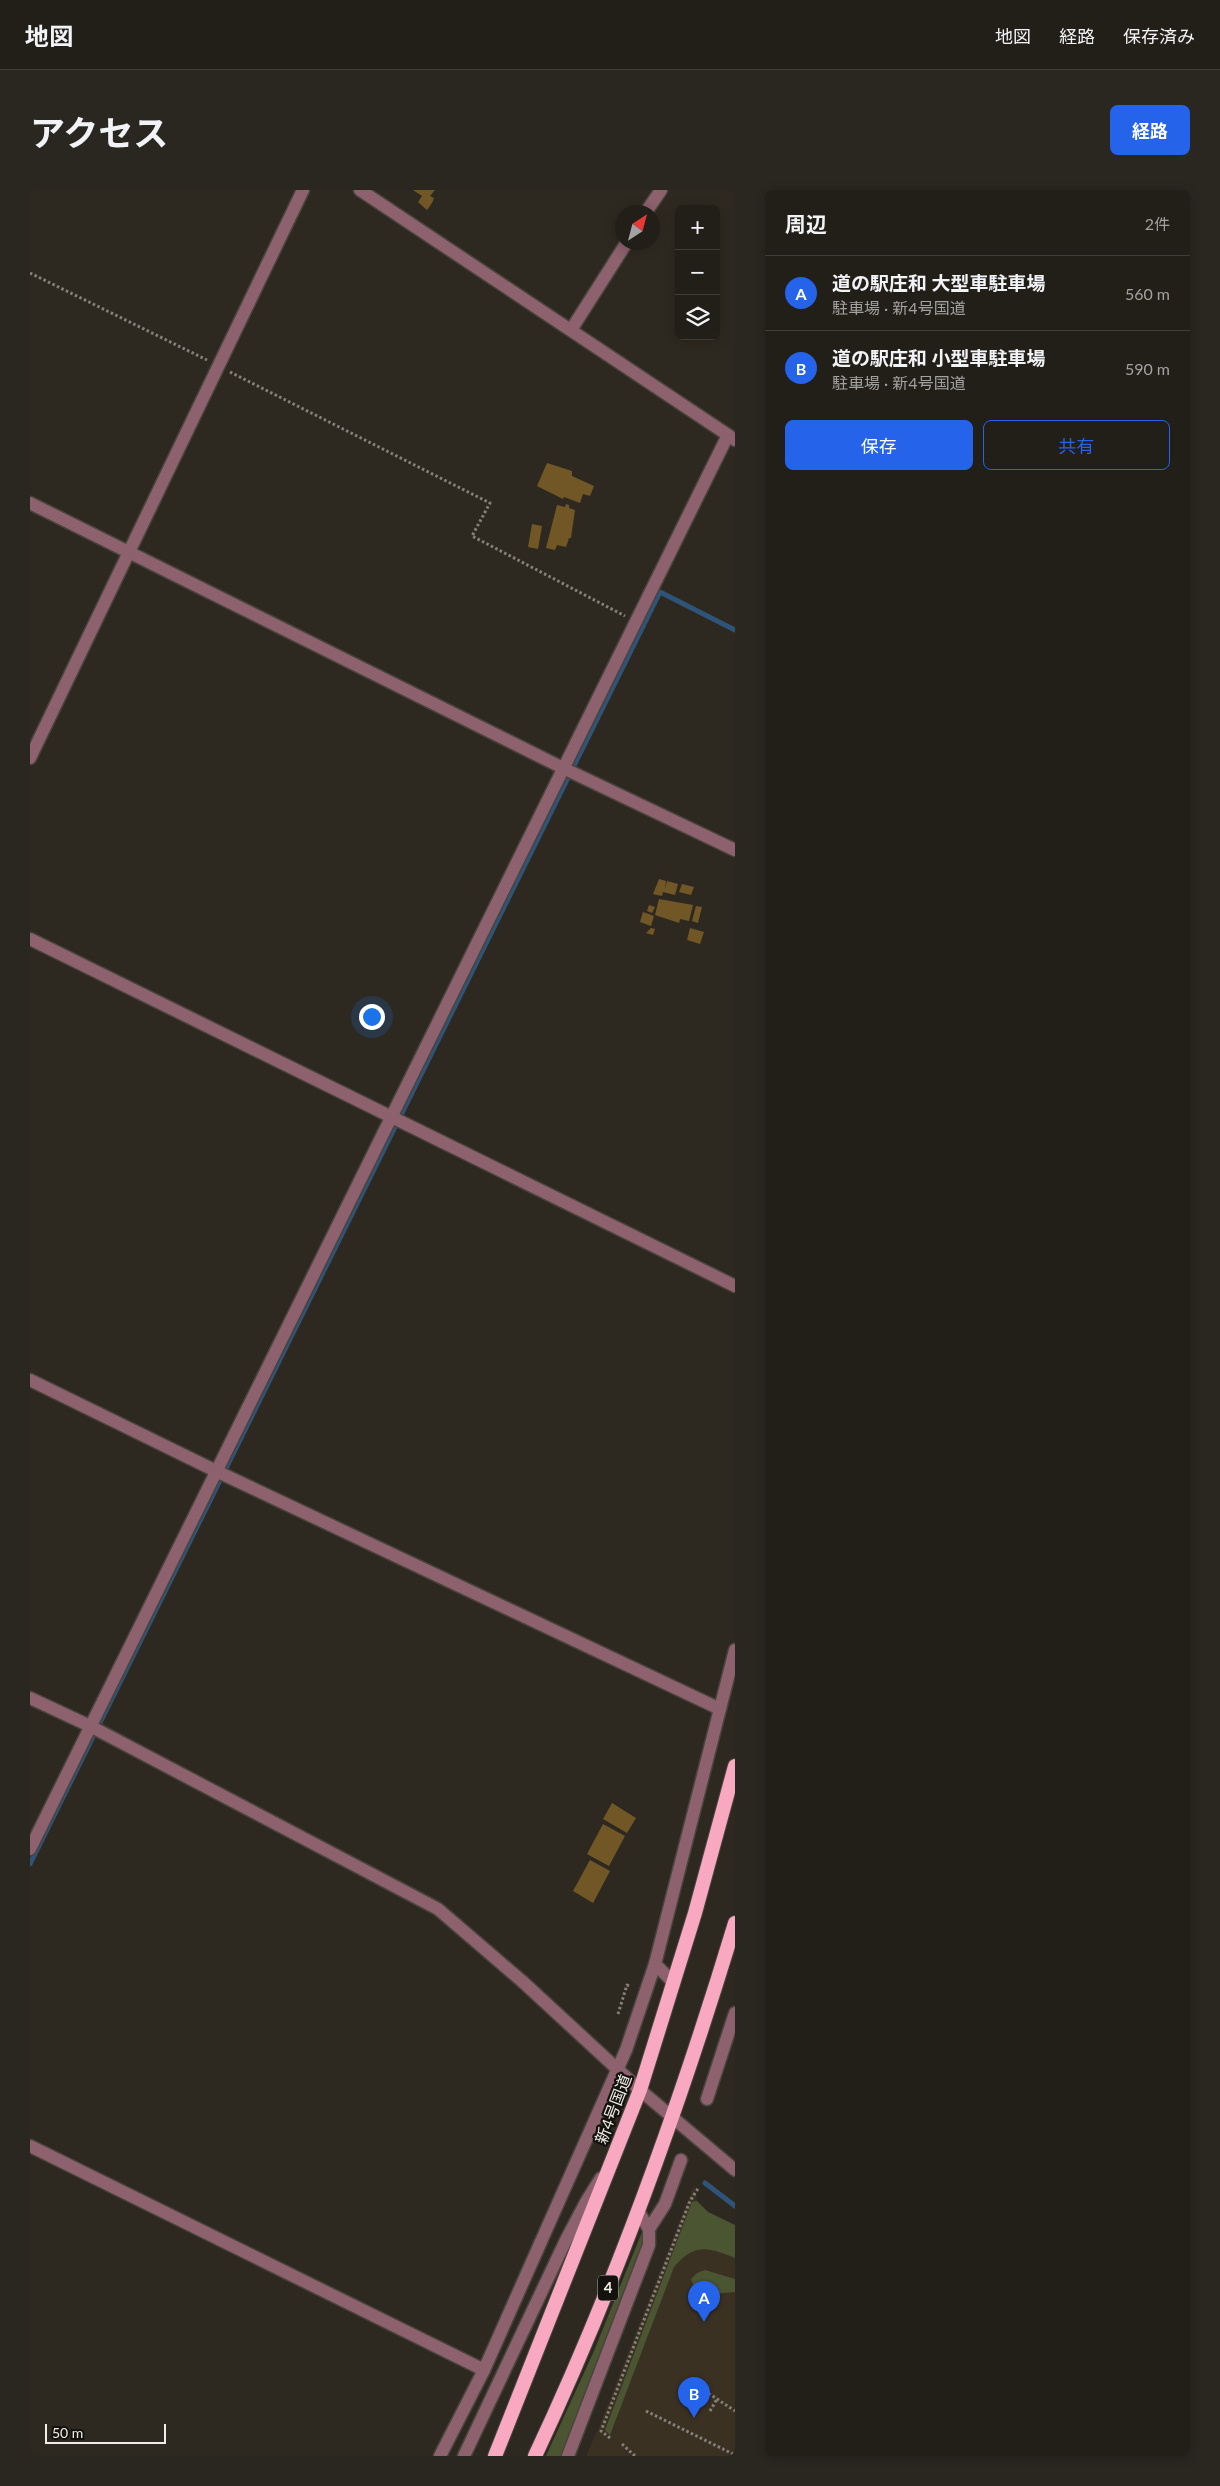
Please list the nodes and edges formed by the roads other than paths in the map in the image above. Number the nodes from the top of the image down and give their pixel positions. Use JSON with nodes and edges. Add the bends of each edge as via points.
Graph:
{"nodes":[{"id":1,"x":303,"y":190,"type":"edge"},
{"id":2,"x":360,"y":190,"type":"edge"},
{"id":3,"x":661,"y":190,"type":"edge"},
{"id":4,"x":651,"y":205,"type":"edge"},
{"id":5,"x":622,"y":250,"type":"edge"},
{"id":6,"x":571,"y":330,"type":"junction"},
{"id":7,"x":731,"y":437,"type":"edge"},
{"id":8,"x":30,"y":503,"type":"edge"},
{"id":9,"x":129,"y":553,"type":"junction"},
{"id":10,"x":30,"y":758,"type":"edge"},
{"id":11,"x":563,"y":768,"type":"junction"},
{"id":12,"x":735,"y":850,"type":"edge"},
{"id":13,"x":30,"y":939,"type":"edge"},
{"id":14,"x":391,"y":1117,"type":"junction"},
{"id":15,"x":735,"y":1286,"type":"edge"},
{"id":16,"x":30,"y":1380,"type":"edge"},
{"id":17,"x":216,"y":1471,"type":"junction"},
{"id":18,"x":735,"y":1650,"type":"edge"},
{"id":19,"x":30,"y":1698,"type":"edge"},
{"id":20,"x":720,"y":1709,"type":"junction"},
{"id":21,"x":90,"y":1726,"type":"junction"},
{"id":22,"x":735,"y":1766,"type":"edge"},
{"id":23,"x":30,"y":1849,"type":"edge"},
{"id":24,"x":735,"y":1923,"type":"edge"},
{"id":25,"x":655,"y":1964,"type":"junction"},
{"id":26,"x":674,"y":1983,"type":"junction"},
{"id":27,"x":735,"y":2013,"type":"edge"},
{"id":28,"x":618,"y":2070,"type":"junction"},
{"id":29,"x":640,"y":2090,"type":"junction"},
{"id":30,"x":707,"y":2098,"type":"dead end"},
{"id":31,"x":673,"y":2118,"type":"junction"},
{"id":32,"x":30,"y":2146,"type":"edge"},
{"id":33,"x":681,"y":2160,"type":"dead end"},
{"id":34,"x":609,"y":2167,"type":"junction"},
{"id":35,"x":735,"y":2170,"type":"edge"},
{"id":36,"x":638,"y":2211,"type":"junction"},
{"id":37,"x":649,"y":2229,"type":"junction"},
{"id":38,"x":484,"y":2370,"type":"junction"},
{"id":39,"x":440,"y":2456,"type":"edge"},
{"id":40,"x":464,"y":2456,"type":"edge"},
{"id":41,"x":495,"y":2456,"type":"edge"},
{"id":42,"x":535,"y":2456,"type":"edge"},
{"id":43,"x":568,"y":2456,"type":"edge"}],
"edges":[{"from":1,"to":9,"type":"street"},
{"from":2,"to":6,"type":"street"},
{"from":3,"to":4,"type":"street"},
{"from":5,"to":6,"type":"street"},
{"from":6,"to":7,"type":"street"},
{"from":7,"to":11,"type":"street"},
{"from":8,"to":9,"type":"street"},
{"from":9,"to":10,"type":"street"},
{"from":9,"to":11,"type":"street"},
{"from":11,"to":12,"type":"street"},
{"from":11,"to":14,"type":"street"},
{"from":13,"to":14,"type":"street"},
{"from":14,"to":15,"type":"street"},
{"from":14,"to":17,"type":"street"},
{"from":16,"to":17,"type":"street"},
{"from":17,"to":20,"type":"street"},
{"from":17,"to":21,"type":"street"},
{"from":18,"to":20,"type":"street"},
{"from":19,"to":21,"type":"street"},
{"from":20,"to":25,"type":"street"},
{"from":21,"to":23,"type":"street"},
{"from":21,"to":28,"type":"street","via":[[438,1909]]},
{"from":22,"to":26,"type":"highway","name":"新4号国道"},
{"from":24,"to":31,"type":"highway","number":"4"},
{"from":25,"to":26,"type":"street"},
{"from":25,"to":28,"type":"street"},
{"from":26,"to":29,"type":"highway","name":"新4号国道"},
{"from":27,"to":30,"type":"street"},
{"from":28,"to":29,"type":"street"},
{"from":28,"to":38,"type":"street"},
{"from":29,"to":31,"type":"street"},
{"from":29,"to":34,"type":"highway","name":"新4号国道"},
{"from":31,"to":35,"type":"street"},
{"from":31,"to":36,"type":"highway","number":"4"},
{"from":32,"to":38,"type":"street"},
{"from":33,"to":37,"type":"street","via":[[665,2204]]},
{"from":34,"to":40,"type":"street","via":[[566,2240]]},
{"from":34,"to":41,"type":"highway","name":"新4号国道"},
{"from":36,"to":37,"type":"street"},
{"from":36,"to":42,"type":"highway","number":"4","via":[[581,2357]]},
{"from":37,"to":43,"type":"street","via":[[649,2245]]},
{"from":38,"to":39,"type":"street"}]}
